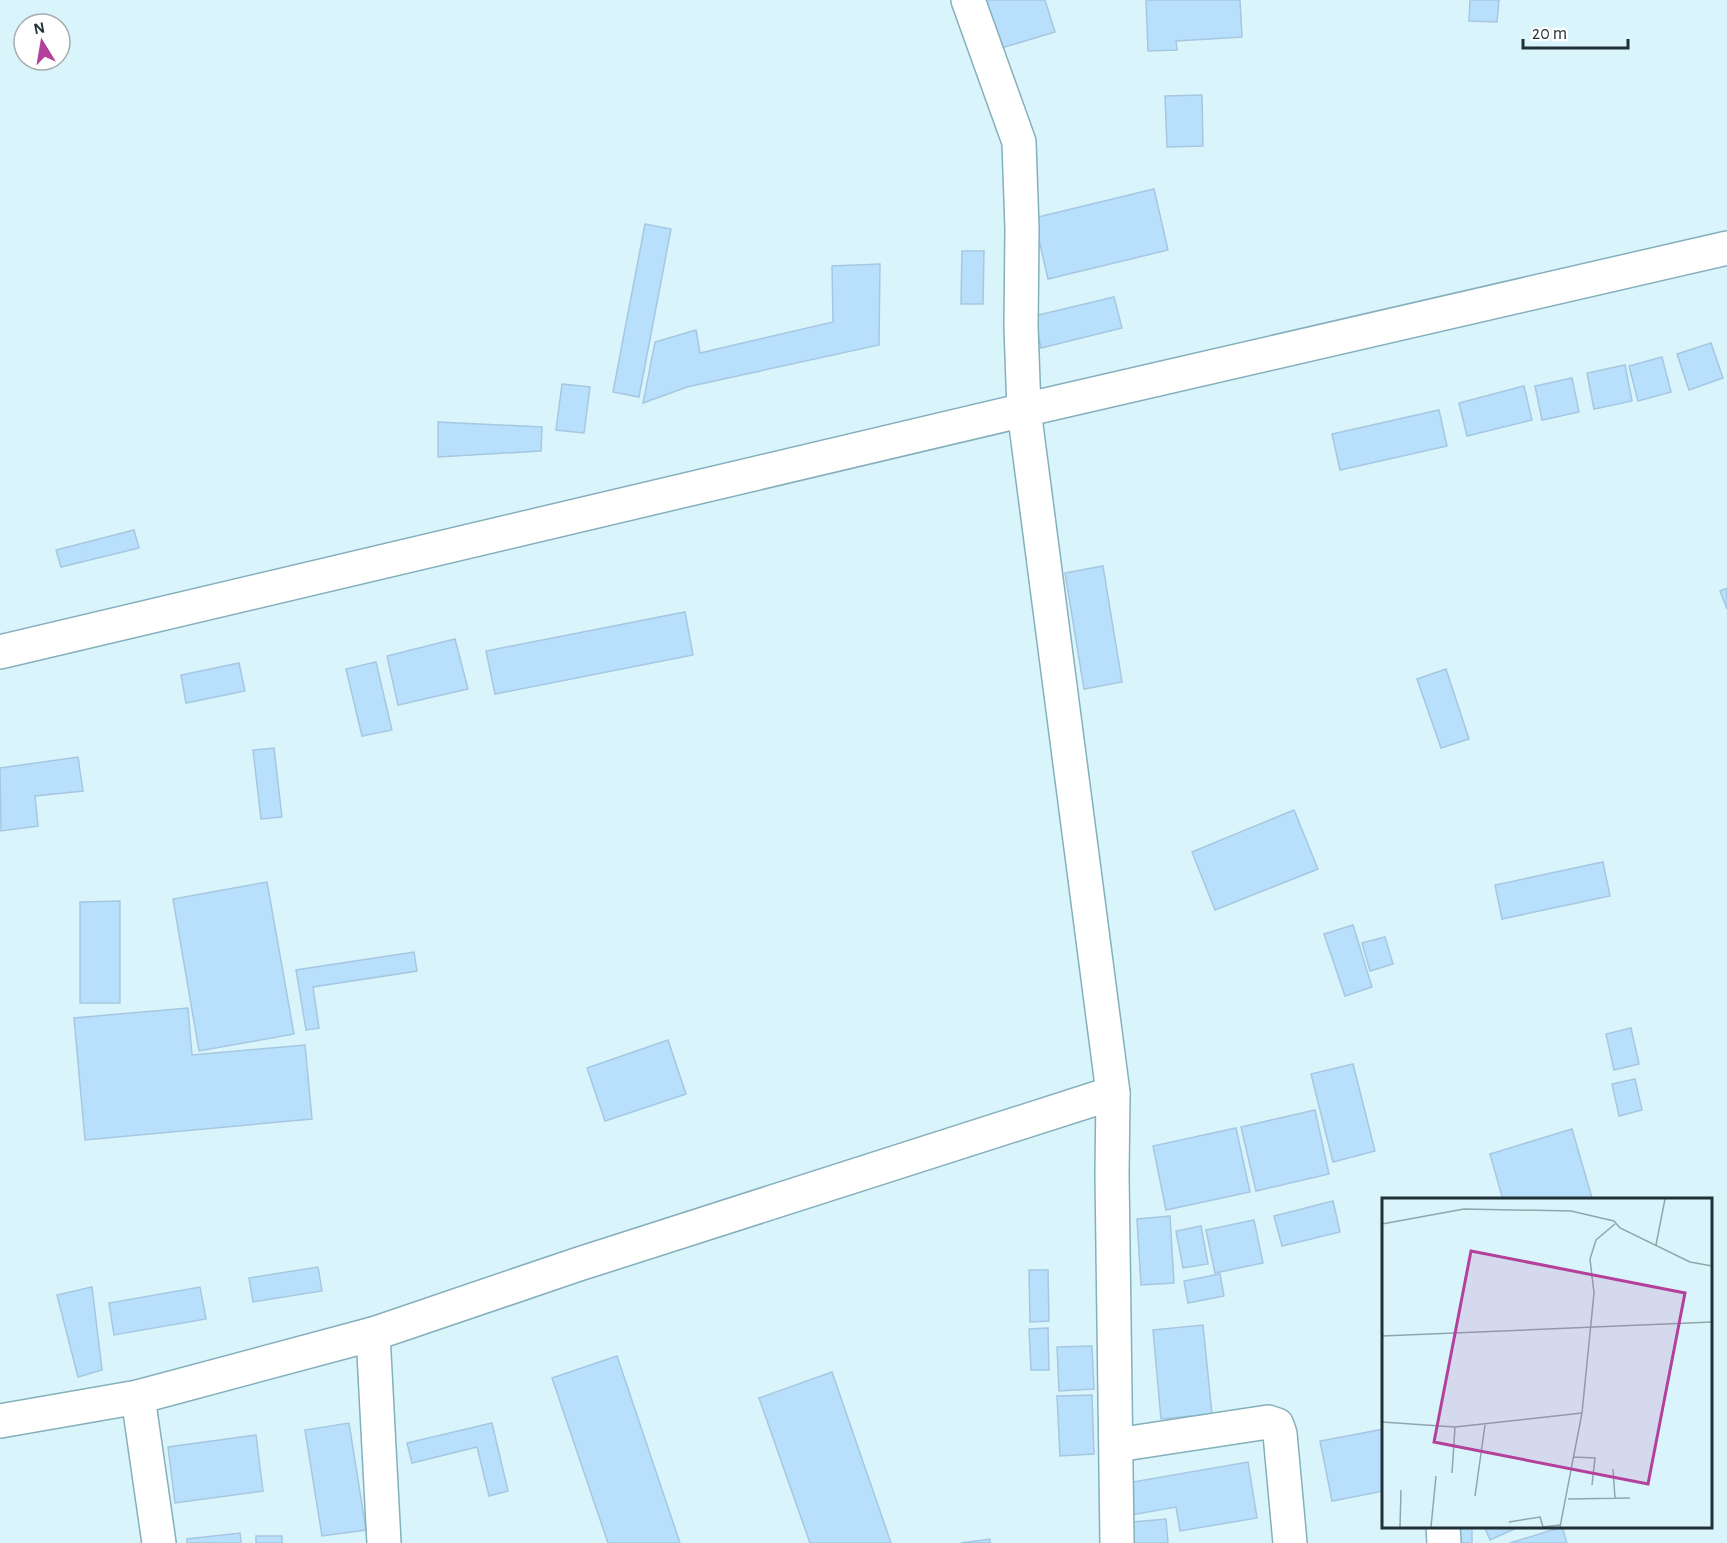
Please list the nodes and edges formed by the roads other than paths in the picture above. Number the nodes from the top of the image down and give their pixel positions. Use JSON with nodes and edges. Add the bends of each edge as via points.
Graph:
{"nodes":[{"id":1,"x":968,"y":0,"type":"edge"},
{"id":2,"x":1727,"y":248,"type":"edge"},
{"id":3,"x":1024,"y":410,"type":"junction"},
{"id":4,"x":0,"y":652,"type":"edge"},
{"id":5,"x":1113,"y":1093,"type":"junction"},
{"id":6,"x":373,"y":1334,"type":"junction"},
{"id":7,"x":138,"y":1397,"type":"junction"},
{"id":8,"x":0,"y":1421,"type":"edge"},
{"id":9,"x":1117,"y":1445,"type":"junction"},
{"id":10,"x":1443,"y":1528,"type":"edge"},
{"id":11,"x":159,"y":1543,"type":"edge"},
{"id":12,"x":384,"y":1543,"type":"edge"},
{"id":13,"x":1117,"y":1543,"type":"edge"},
{"id":14,"x":1290,"y":1543,"type":"edge"},
{"id":15,"x":1444,"y":1543,"type":"edge"}],
"edges":[{"from":1,"to":3,"type":"street","via":[[1019,142]]},
{"from":2,"to":3,"type":"street"},
{"from":3,"to":4,"type":"street"},
{"from":3,"to":5,"type":"street"},
{"from":5,"to":6,"type":"street"},
{"from":5,"to":9,"type":"street"},
{"from":6,"to":7,"type":"street"},
{"from":6,"to":12,"type":"street"},
{"from":7,"to":8,"type":"street"},
{"from":7,"to":11,"type":"street"},
{"from":9,"to":13,"type":"street"},
{"from":9,"to":14,"type":"street","via":[[1268,1422],[1277,1425]]},
{"from":10,"to":15,"type":"street"}]}
